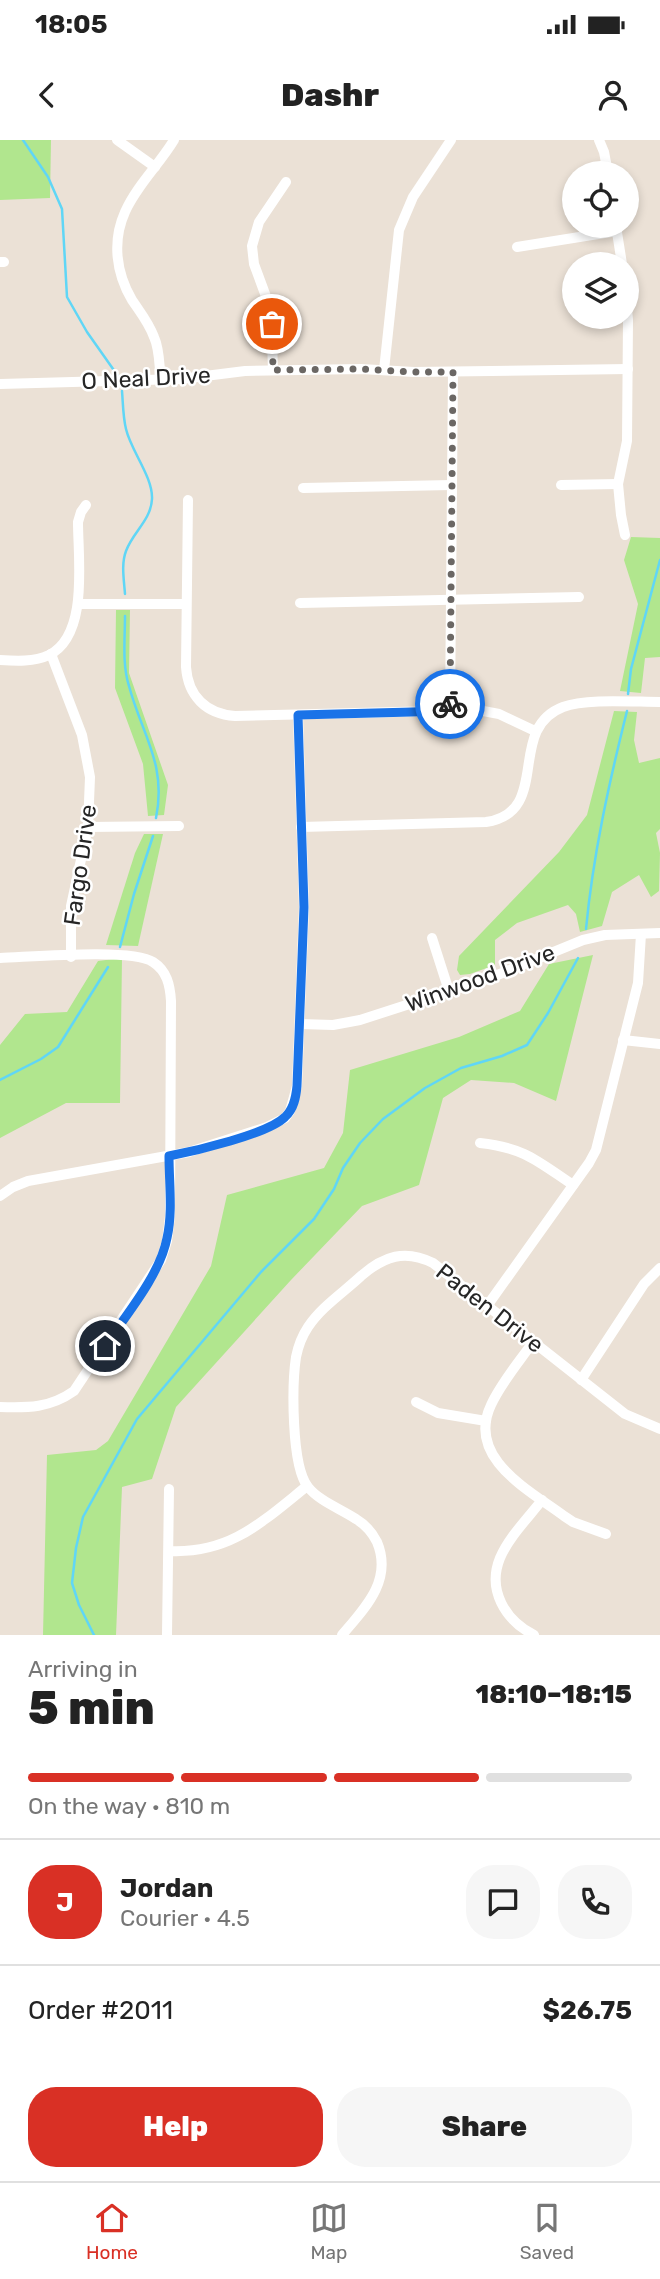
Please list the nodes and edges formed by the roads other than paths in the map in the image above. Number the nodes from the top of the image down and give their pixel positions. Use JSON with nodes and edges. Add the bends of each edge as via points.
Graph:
{"nodes":[{"id":1,"x":117,"y":140,"type":"edge"},
{"id":2,"x":174,"y":140,"type":"edge"},
{"id":3,"x":451,"y":140,"type":"edge"},
{"id":4,"x":599,"y":140,"type":"edge"},
{"id":5,"x":606,"y":161,"type":"edge"},
{"id":6,"x":155,"y":167,"type":"junction"},
{"id":7,"x":286,"y":182,"type":"dead end"},
{"id":8,"x":564,"y":238,"type":"edge"},
{"id":9,"x":517,"y":247,"type":"dead end"},
{"id":10,"x":627,"y":329,"type":"edge"},
{"id":11,"x":628,"y":369,"type":"junction"},
{"id":12,"x":273,"y":370,"type":"junction"},
{"id":13,"x":384,"y":370,"type":"junction"},
{"id":14,"x":453,"y":372,"type":"junction"},
{"id":15,"x":161,"y":380,"type":"junction"},
{"id":16,"x":0,"y":384,"type":"edge"},
{"id":17,"x":618,"y":484,"type":"junction"},
{"id":18,"x":452,"y":485,"type":"junction"},
{"id":19,"x":561,"y":485,"type":"dead end"},
{"id":20,"x":303,"y":488,"type":"dead end"},
{"id":21,"x":188,"y":500,"type":"dead end"},
{"id":22,"x":86,"y":505,"type":"dead end"},
{"id":23,"x":625,"y":535,"type":"dead end"},
{"id":24,"x":579,"y":597,"type":"dead end"},
{"id":25,"x":450,"y":600,"type":"junction"},
{"id":26,"x":300,"y":603,"type":"dead end"},
{"id":27,"x":78,"y":604,"type":"junction"},
{"id":28,"x":186,"y":604,"type":"junction"},
{"id":29,"x":51,"y":654,"type":"junction"},
{"id":30,"x":0,"y":660,"type":"edge"},
{"id":31,"x":660,"y":702,"type":"edge"},
{"id":32,"x":450,"y":711,"type":"junction"},
{"id":33,"x":298,"y":715,"type":"junction"},
{"id":34,"x":535,"y":731,"type":"junction"},
{"id":35,"x":179,"y":825,"type":"dead end"},
{"id":36,"x":89,"y":827,"type":"junction"},
{"id":37,"x":301,"y":827,"type":"junction"},
{"id":38,"x":660,"y":933,"type":"edge"},
{"id":39,"x":641,"y":934,"type":"junction"},
{"id":40,"x":432,"y":938,"type":"dead end"},
{"id":41,"x":71,"y":957,"type":"junction"},
{"id":42,"x":0,"y":958,"type":"edge"},
{"id":43,"x":449,"y":991,"type":"junction"},
{"id":44,"x":300,"y":1024,"type":"junction"},
{"id":45,"x":623,"y":1040,"type":"junction"},
{"id":46,"x":660,"y":1044,"type":"edge"},
{"id":47,"x":480,"y":1143,"type":"dead end"},
{"id":48,"x":169,"y":1156,"type":"junction"},
{"id":49,"x":573,"y":1185,"type":"junction"},
{"id":50,"x":0,"y":1195,"type":"edge"},
{"id":51,"x":660,"y":1268,"type":"edge"},
{"id":52,"x":487,"y":1306,"type":"junction"},
{"id":53,"x":533,"y":1342,"type":"junction"},
{"id":54,"x":581,"y":1380,"type":"junction"},
{"id":55,"x":416,"y":1402,"type":"dead end"},
{"id":56,"x":0,"y":1407,"type":"edge"},
{"id":57,"x":486,"y":1421,"type":"junction"},
{"id":58,"x":660,"y":1429,"type":"edge"},
{"id":59,"x":307,"y":1486,"type":"junction"},
{"id":60,"x":169,"y":1489,"type":"dead end"},
{"id":61,"x":542,"y":1500,"type":"junction"},
{"id":62,"x":606,"y":1534,"type":"dead end"},
{"id":63,"x":169,"y":1550,"type":"junction"},
{"id":64,"x":167,"y":1635,"type":"edge"},
{"id":65,"x":342,"y":1635,"type":"edge"},
{"id":66,"x":534,"y":1635,"type":"edge"}],
"edges":[{"from":1,"to":6,"type":"street"},
{"from":2,"to":6,"type":"street"},
{"from":3,"to":13,"type":"street","via":[[413,197],[399,230]]},
{"from":4,"to":5,"type":"street"},
{"from":6,"to":15,"type":"street","via":[[125,213],[118,259],[124,285],[154,335]]},
{"from":7,"to":12,"type":"street","via":[[259,222],[251,246],[271,310]]},
{"from":8,"to":9,"type":"street"},
{"from":10,"to":11,"type":"street"},
{"from":11,"to":14,"type":"street","name":"O Neal Drive"},
{"from":11,"to":17,"type":"street","via":[[627,441]]},
{"from":12,"to":13,"type":"street","name":"O Neal Drive"},
{"from":12,"to":15,"type":"street","name":"O Neal Drive"},
{"from":13,"to":14,"type":"street","name":"O Neal Drive"},
{"from":14,"to":18,"type":"street"},
{"from":15,"to":16,"type":"street","name":"O Neal Drive"},
{"from":17,"to":19,"type":"street"},
{"from":17,"to":23,"type":"street"},
{"from":18,"to":20,"type":"street"},
{"from":18,"to":25,"type":"street"},
{"from":21,"to":28,"type":"street"},
{"from":22,"to":27,"type":"street","via":[[78,522]]},
{"from":24,"to":25,"type":"street"},
{"from":25,"to":26,"type":"street"},
{"from":25,"to":32,"type":"street"},
{"from":27,"to":28,"type":"street"},
{"from":27,"to":29,"type":"street","via":[[69,635]]},
{"from":28,"to":33,"type":"street","via":[[187,677],[197,699],[227,716]]},
{"from":29,"to":30,"type":"street","via":[[31,660]]},
{"from":29,"to":36,"type":"street","name":"Fargo Drive","via":[[86,754]]},
{"from":31,"to":34,"type":"street","via":[[573,704],[550,714]]},
{"from":32,"to":33,"type":"street"},
{"from":32,"to":34,"type":"street","via":[[490,711]]},
{"from":33,"to":37,"type":"street"},
{"from":34,"to":37,"type":"street","via":[[522,797],[503,818]]},
{"from":35,"to":36,"type":"street"},
{"from":36,"to":41,"type":"street","name":"Fargo Drive","via":[[71,906]]},
{"from":37,"to":44,"type":"street"},
{"from":38,"to":39,"type":"street","name":"Winwood Drive"},
{"from":39,"to":43,"type":"street","name":"Winwood Drive","via":[[604,935],[575,943],[523,967]]},
{"from":39,"to":45,"type":"street","via":[[639,975]]},
{"from":40,"to":43,"type":"street"},
{"from":41,"to":42,"type":"street"},
{"from":41,"to":48,"type":"street","via":[[144,957],[168,980]]},
{"from":43,"to":44,"type":"street","name":"Winwood Drive","via":[[360,1020]]},
{"from":44,"to":48,"type":"street","via":[[296,1097],[285,1118],[218,1144]]},
{"from":45,"to":46,"type":"street"},
{"from":45,"to":49,"type":"street","via":[[598,1143]]},
{"from":47,"to":49,"type":"street","via":[[520,1150]]},
{"from":48,"to":50,"type":"street","via":[[28,1181]]},
{"from":48,"to":56,"type":"street","via":[[169,1232],[161,1260],[81,1383],[48,1405]]},
{"from":49,"to":52,"type":"street"},
{"from":51,"to":54,"type":"street","via":[[644,1284]]},
{"from":52,"to":53,"type":"street","name":"Paden Drive"},
{"from":52,"to":59,"type":"street","name":"Paden Drive","via":[[433,1263],[399,1255],[374,1264],[315,1318],[302,1339],[296,1367],[295,1448]]},
{"from":53,"to":54,"type":"street","name":"Paden Drive"},
{"from":53,"to":57,"type":"street","via":[[495,1397]]},
{"from":54,"to":58,"type":"street","name":"Paden Drive","via":[[632,1419]]},
{"from":55,"to":57,"type":"street","via":[[438,1413]]},
{"from":57,"to":61,"type":"street","via":[[498,1465]]},
{"from":59,"to":63,"type":"street","via":[[235,1539],[212,1548]]},
{"from":59,"to":65,"type":"street","via":[[364,1524],[381,1555],[379,1585]]},
{"from":60,"to":63,"type":"street"},
{"from":61,"to":62,"type":"street","via":[[573,1521]]},
{"from":61,"to":66,"type":"street","via":[[504,1551],[496,1576],[507,1615]]},
{"from":63,"to":64,"type":"street"}]}
